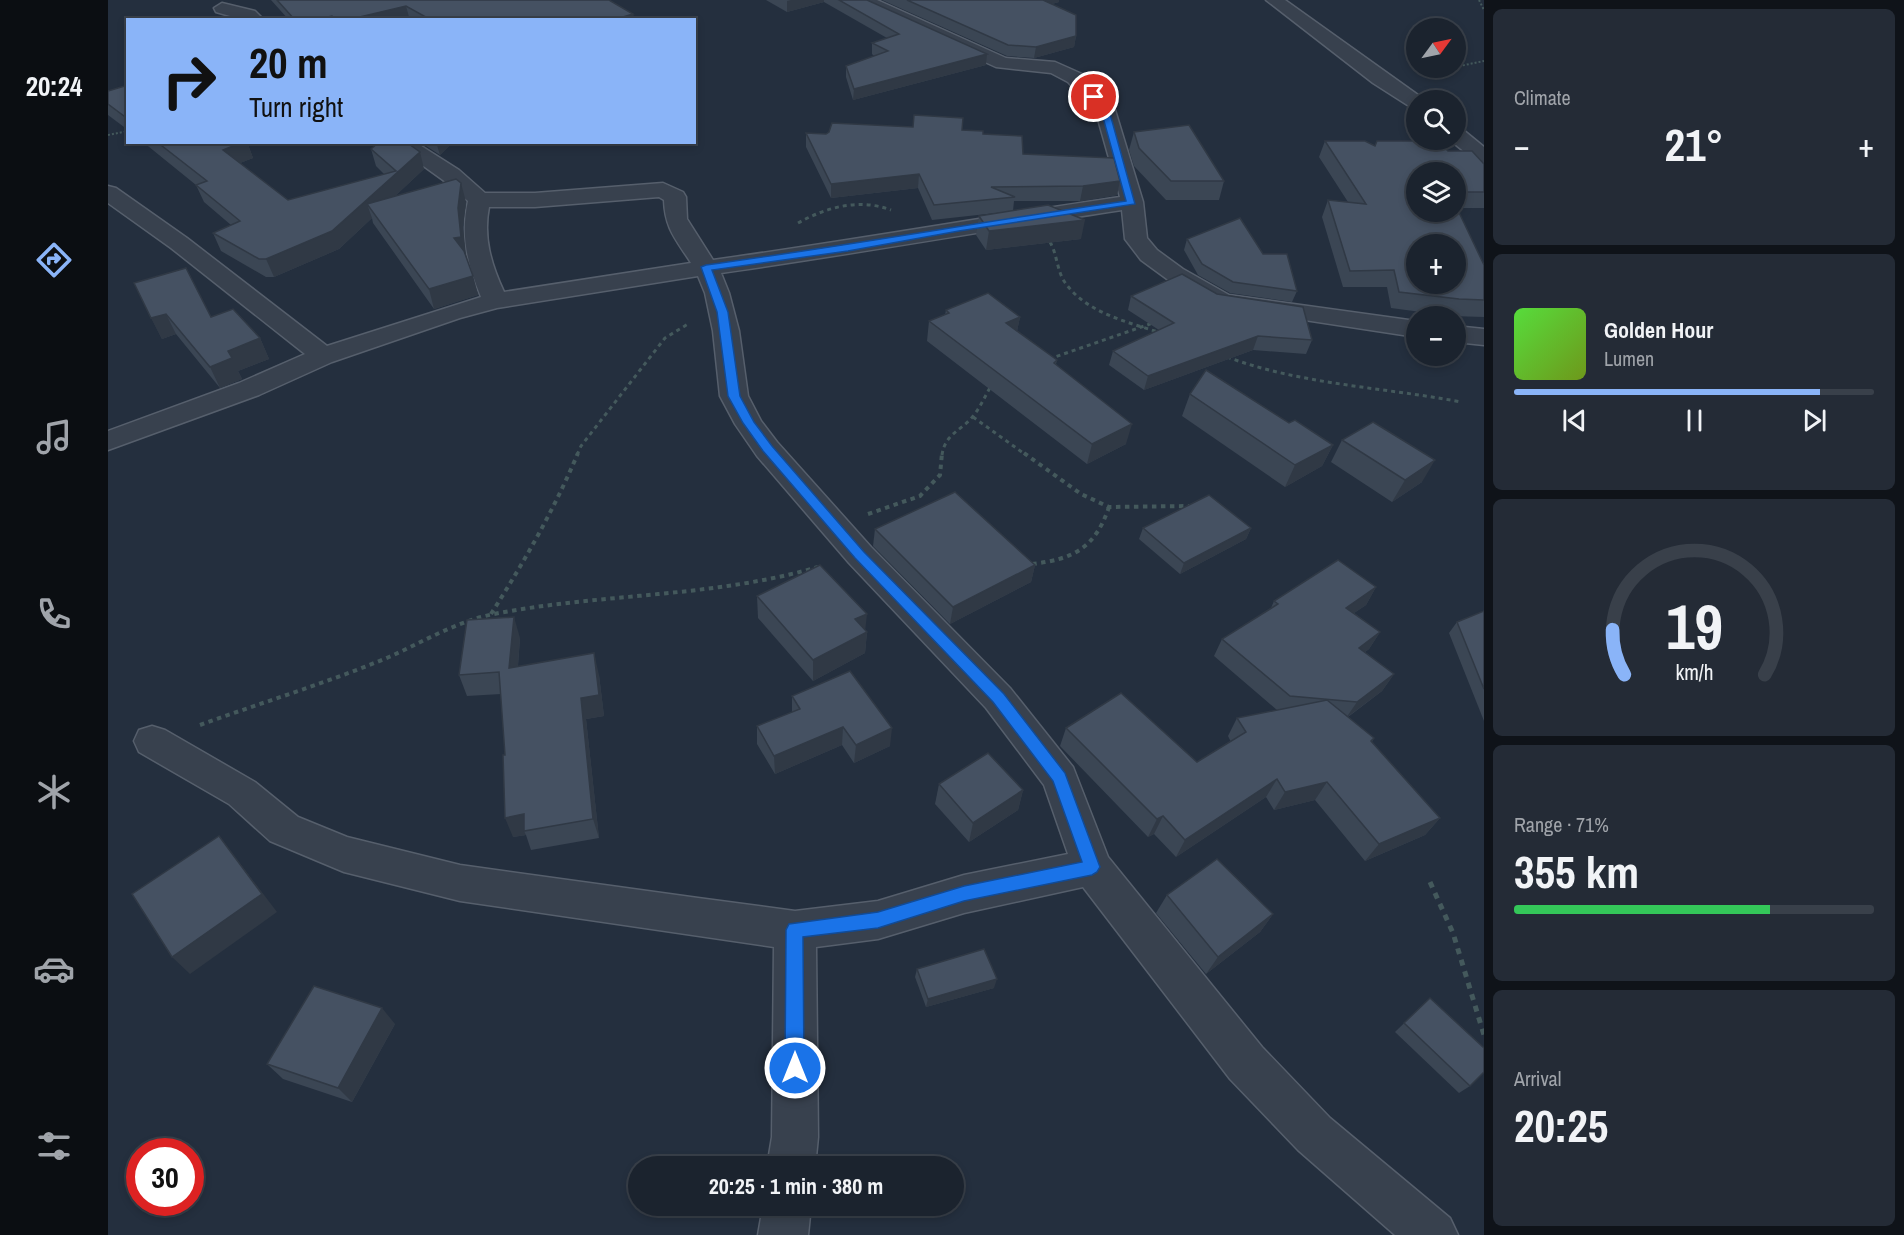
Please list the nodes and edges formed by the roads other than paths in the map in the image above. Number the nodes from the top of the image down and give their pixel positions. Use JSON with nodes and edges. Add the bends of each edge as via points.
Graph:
{"nodes":[{"id":1,"x":863,"y":0,"type":"edge"},
{"id":2,"x":1274,"y":0,"type":"edge"},
{"id":3,"x":222,"y":8,"type":"dead end"},
{"id":4,"x":253,"y":18,"type":"edge"},
{"id":5,"x":1406,"y":96,"type":"edge"},
{"id":6,"x":1466,"y":142,"type":"edge"},
{"id":7,"x":403,"y":144,"type":"edge"},
{"id":8,"x":1484,"y":158,"type":"edge"},
{"id":9,"x":108,"y":193,"type":"edge"},
{"id":10,"x":479,"y":200,"type":"junction"},
{"id":11,"x":1132,"y":202,"type":"junction"},
{"id":12,"x":710,"y":276,"type":"junction"},
{"id":13,"x":495,"y":301,"type":"junction"},
{"id":14,"x":1406,"y":328,"type":"edge"},
{"id":15,"x":1466,"y":335,"type":"edge"},
{"id":16,"x":1484,"y":337,"type":"edge"},
{"id":17,"x":323,"y":356,"type":"junction"},
{"id":18,"x":108,"y":441,"type":"edge"},
{"id":19,"x":152,"y":741,"type":"road end"},
{"id":20,"x":1092,"y":867,"type":"junction"},
{"id":21,"x":795,"y":930,"type":"junction"},
{"id":22,"x":792,"y":1156,"type":"edge"},
{"id":23,"x":785,"y":1216,"type":"edge"},
{"id":24,"x":783,"y":1235,"type":"edge"},
{"id":25,"x":1433,"y":1235,"type":"edge"}],
"edges":[{"from":1,"to":11,"type":"street","via":[[1002,63],[1055,68],[1075,78],[1105,110]]},
{"from":2,"to":5,"type":"street"},
{"from":3,"to":4,"type":"street"},
{"from":6,"to":8,"type":"street"},
{"from":7,"to":10,"type":"street","via":[[451,175]]},
{"from":9,"to":17,"type":"street","via":[[179,243]]},
{"from":10,"to":12,"type":"street","via":[[559,199],[663,190],[675,197],[681,232]]},
{"from":10,"to":13,"type":"street","via":[[474,219],[476,250]]},
{"from":11,"to":12,"type":"street","via":[[959,228]]},
{"from":11,"to":14,"type":"street","via":[[1136,239],[1149,255],[1222,301]]},
{"from":12,"to":13,"type":"street"},
{"from":12,"to":20,"type":"street","via":[[726,331],[734,396],[749,423],[860,555],[999,698],[1059,778]]},
{"from":13,"to":17,"type":"street"},
{"from":15,"to":16,"type":"street"},
{"from":17,"to":18,"type":"street","via":[[249,389]]},
{"from":19,"to":21,"type":"street","via":[[242,793],[284,829],[344,855],[460,883]]},
{"from":20,"to":21,"type":"street","via":[[964,894],[878,920]]},
{"from":20,"to":25,"type":"street","via":[[1246,1063],[1314,1134]]},
{"from":21,"to":22,"type":"street"},
{"from":23,"to":24,"type":"street"}]}
